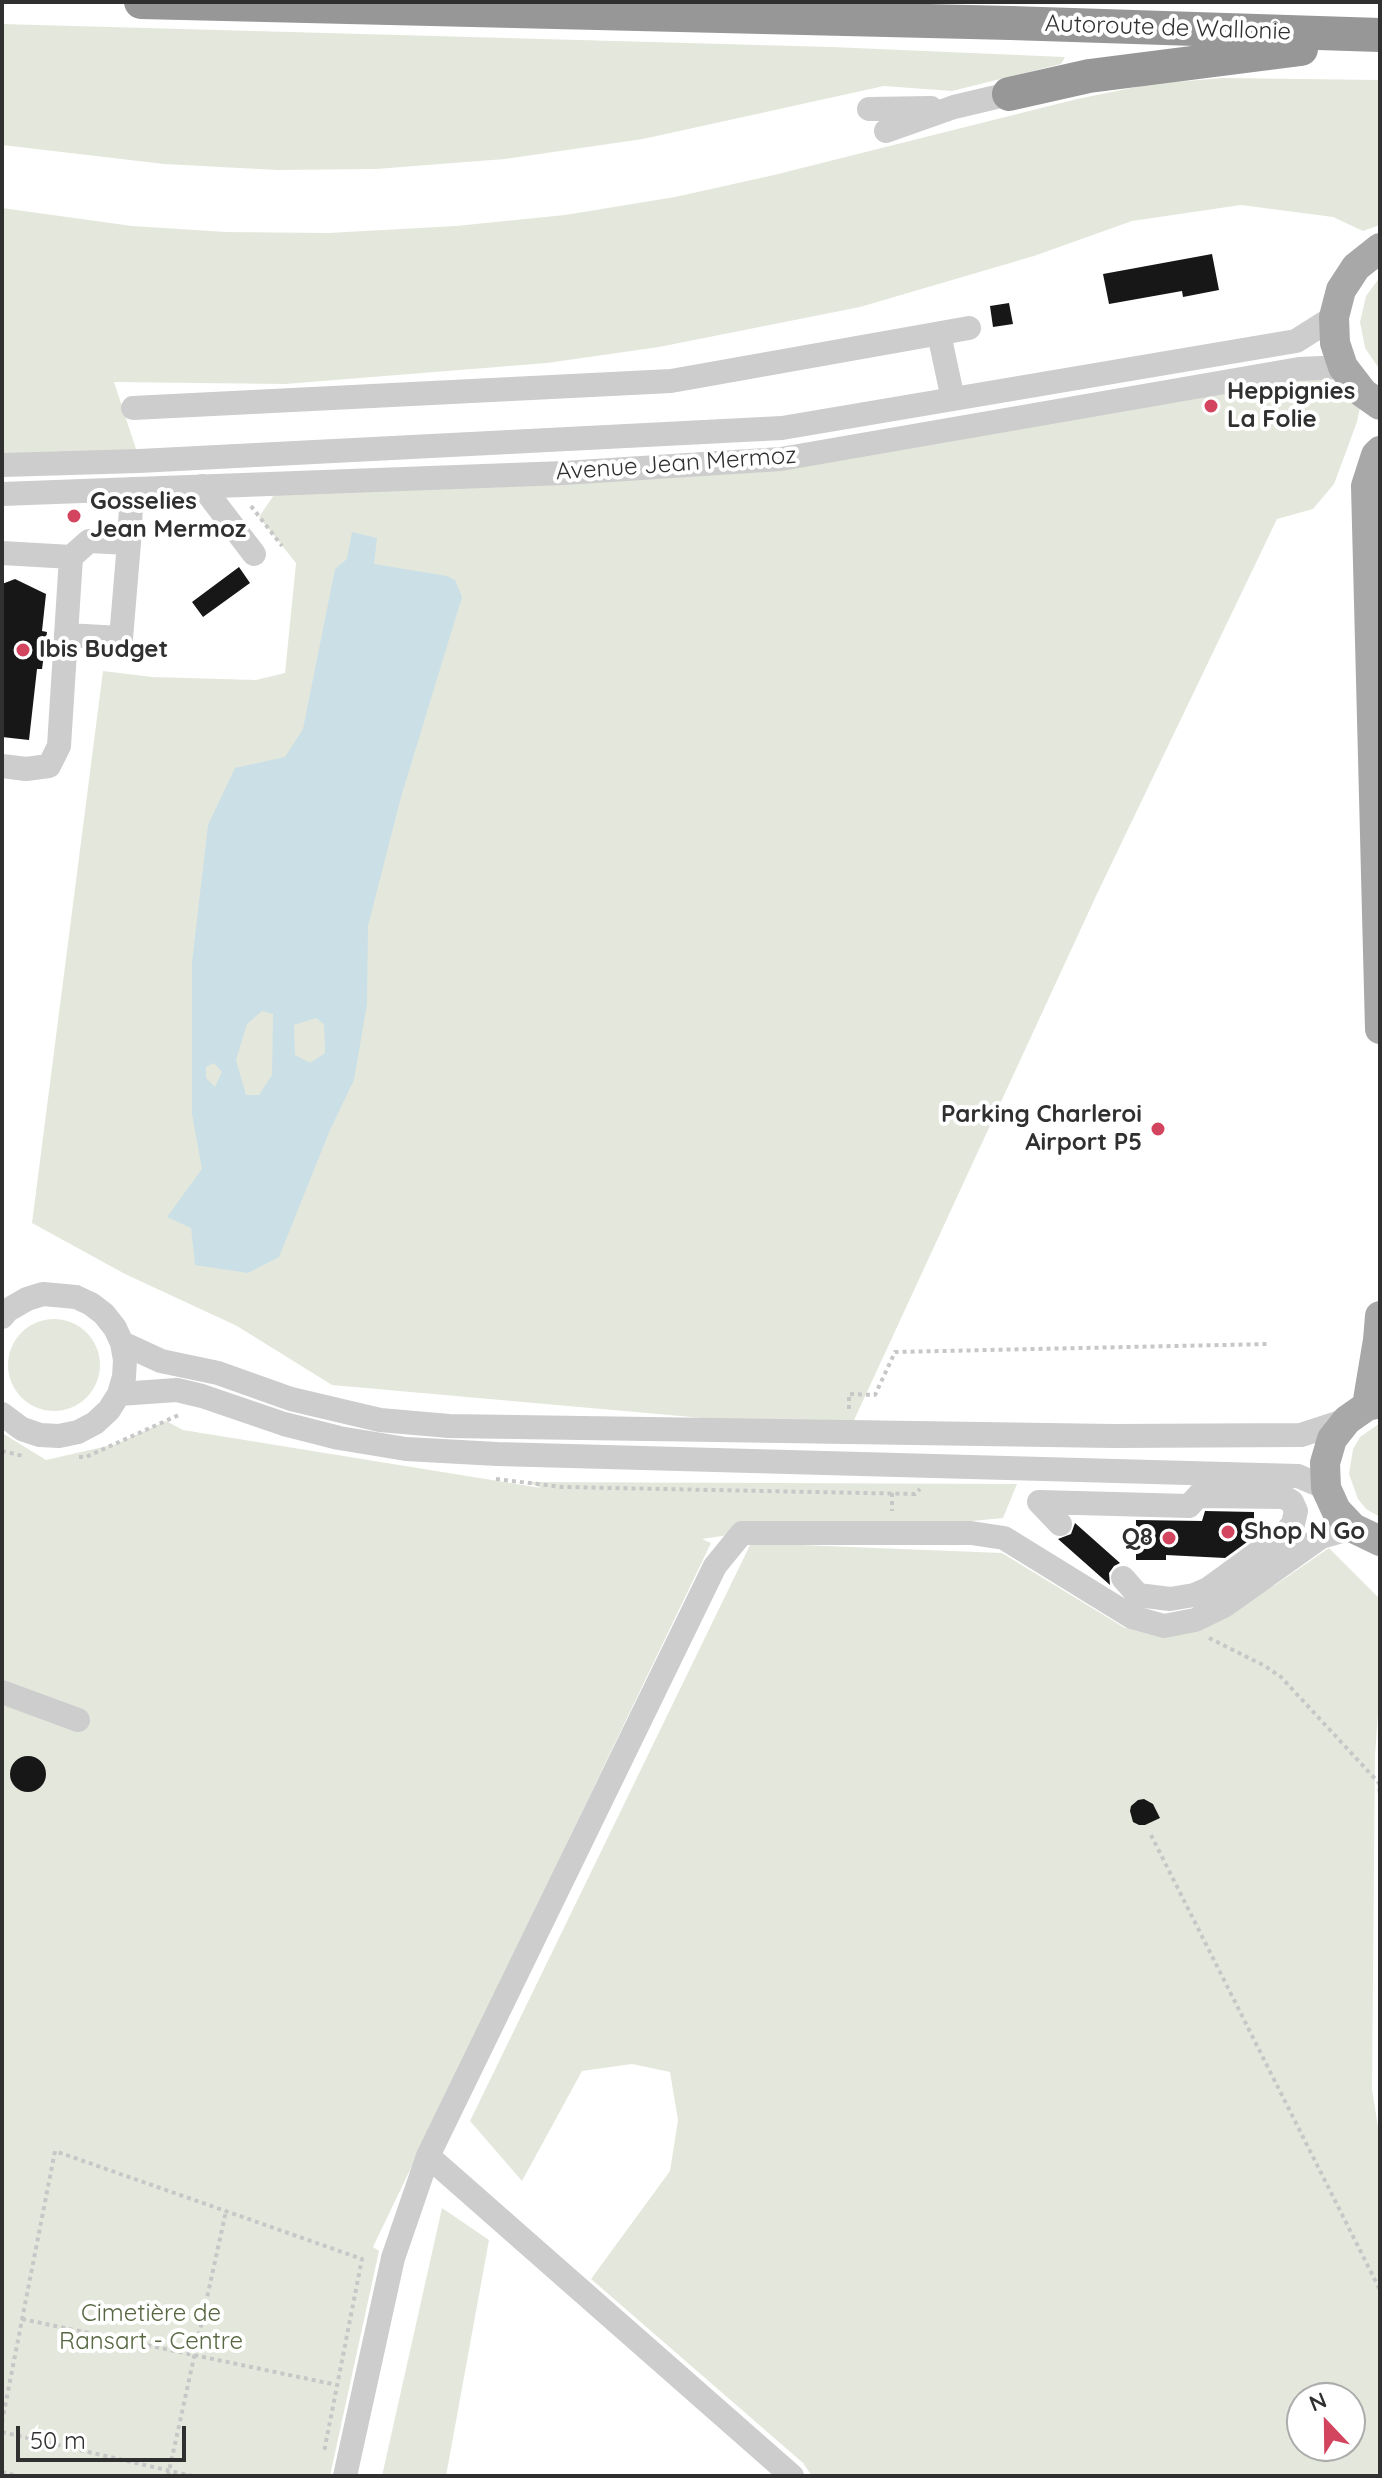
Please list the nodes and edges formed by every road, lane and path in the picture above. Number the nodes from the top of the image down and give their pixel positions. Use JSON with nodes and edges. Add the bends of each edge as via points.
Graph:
{"nodes":[{"id":1,"x":141,"y":2,"type":"edge"},
{"id":2,"x":1380,"y":38,"type":"edge"},
{"id":3,"x":1009,"y":94,"type":"joint"},
{"id":4,"x":954,"y":107,"type":"junction"},
{"id":5,"x":869,"y":109,"type":"dead end"},
{"id":6,"x":886,"y":131,"type":"dead end"},
{"id":7,"x":1380,"y":248,"type":"edge"},
{"id":8,"x":1334,"y":317,"type":"junction"},
{"id":9,"x":969,"y":328,"type":"dead end"},
{"id":10,"x":939,"y":334,"type":"junction"},
{"id":11,"x":1343,"y":367,"type":"junction"},
{"id":12,"x":953,"y":399,"type":"junction"},
{"id":13,"x":1372,"y":399,"type":"edge"},
{"id":14,"x":133,"y":408,"type":"dead end"},
{"id":15,"x":1378,"y":453,"type":"edge"},
{"id":16,"x":2,"y":465,"type":"edge"},
{"id":17,"x":235,"y":485,"type":"junction"},
{"id":18,"x":202,"y":486,"type":"junction"},
{"id":19,"x":132,"y":489,"type":"junction"},
{"id":20,"x":2,"y":494,"type":"edge"},
{"id":21,"x":129,"y":543,"type":"junction"},
{"id":22,"x":282,"y":546,"type":"dead end"},
{"id":23,"x":2,"y":553,"type":"edge"},
{"id":24,"x":254,"y":554,"type":"dead end"},
{"id":25,"x":71,"y":557,"type":"junction"},
{"id":26,"x":66,"y":635,"type":"junction"},
{"id":27,"x":2,"y":766,"type":"edge"},
{"id":28,"x":1380,"y":1029,"type":"edge"},
{"id":29,"x":2,"y":1287,"type":"edge"},
{"id":30,"x":27,"y":1299,"type":"junction"},
{"id":31,"x":1380,"y":1316,"type":"edge"},
{"id":32,"x":2,"y":1317,"type":"edge"},
{"id":33,"x":122,"y":1343,"type":"junction"},
{"id":34,"x":1268,"y":1344,"type":"dead end"},
{"id":35,"x":119,"y":1394,"type":"junction"},
{"id":36,"x":1365,"y":1409,"type":"edge"},
{"id":37,"x":2,"y":1414,"type":"edge"},
{"id":38,"x":849,"y":1431,"type":"junction"},
{"id":39,"x":1114,"y":1436,"type":"junction"},
{"id":40,"x":1075,"y":1470,"type":"junction"},
{"id":41,"x":1218,"y":1473,"type":"junction"},
{"id":42,"x":1326,"y":1488,"type":"junction"},
{"id":43,"x":1198,"y":1496,"type":"junction"},
{"id":44,"x":1074,"y":1504,"type":"junction"},
{"id":45,"x":1060,"y":1524,"type":"dead end"},
{"id":46,"x":1365,"y":1535,"type":"edge"},
{"id":47,"x":1380,"y":1565,"type":"edge"},
{"id":48,"x":1123,"y":1578,"type":"dead end"},
{"id":49,"x":1196,"y":1631,"type":"dead end"},
{"id":50,"x":2,"y":1692,"type":"edge"},
{"id":51,"x":78,"y":1720,"type":"dead end"},
{"id":52,"x":1380,"y":1797,"type":"edge"},
{"id":53,"x":1151,"y":1835,"type":"dead end"},
{"id":54,"x":428,"y":2156,"type":"junction"},
{"id":55,"x":226,"y":2211,"type":"junction"},
{"id":56,"x":1380,"y":2290,"type":"edge"},
{"id":57,"x":22,"y":2319,"type":"junction"},
{"id":58,"x":194,"y":2355,"type":"junction"},
{"id":59,"x":337,"y":2385,"type":"junction"},
{"id":60,"x":364,"y":2391,"type":"junction"},
{"id":61,"x":2,"y":2422,"type":"edge"},
{"id":62,"x":2,"y":2432,"type":"edge"},
{"id":63,"x":323,"y":2461,"type":"dead end"},
{"id":64,"x":2,"y":2472,"type":"edge"},
{"id":65,"x":169,"y":2473,"type":"edge"},
{"id":66,"x":18,"y":2476,"type":"edge"},
{"id":67,"x":192,"y":2476,"type":"edge"},
{"id":68,"x":345,"y":2476,"type":"edge"},
{"id":69,"x":792,"y":2476,"type":"edge"}],
"edges":[{"from":1,"to":2,"type":"highway","name":"Autoroute de Wallonie","via":[[1026,23]]},
{"from":2,"to":3,"type":"highway","via":[[1089,76]]},
{"from":3,"to":4,"type":"street"},
{"from":4,"to":5,"type":"street"},
{"from":4,"to":6,"type":"street"},
{"from":7,"to":8,"type":"main road","via":[[1356,267],[1341,290]]},
{"from":8,"to":11,"type":"main road"},
{"from":8,"to":12,"type":"street","name":"Avenue Jean Mermoz","via":[[1296,341]]},
{"from":9,"to":10,"type":"street"},
{"from":10,"to":12,"type":"street"},
{"from":10,"to":14,"type":"street","via":[[671,381]]},
{"from":11,"to":13,"type":"main road"},
{"from":11,"to":17,"type":"street","name":"Avenue Jean Mermoz","via":[[1299,369],[781,459]]},
{"from":12,"to":16,"type":"street","name":"Avenue Jean Mermoz","via":[[782,428]]},
{"from":13,"to":15,"type":"main road"},
{"from":15,"to":28,"type":"main road","via":[[1366,486]]},
{"from":17,"to":18,"type":"street","name":"Avenue Jean Mermoz"},
{"from":17,"to":22,"type":"path"},
{"from":18,"to":19,"type":"street","name":"Avenue Jean Mermoz"},
{"from":18,"to":24,"type":"street"},
{"from":19,"to":20,"type":"street","name":"Avenue Jean Mermoz"},
{"from":19,"to":21,"type":"street"},
{"from":21,"to":25,"type":"street","via":[[89,541]]},
{"from":21,"to":26,"type":"street","via":[[121,638]]},
{"from":23,"to":25,"type":"street"},
{"from":25,"to":26,"type":"street"},
{"from":26,"to":27,"type":"street","via":[[59,746],[49,766]]},
{"from":29,"to":30,"type":"street"},
{"from":30,"to":32,"type":"street"},
{"from":30,"to":33,"type":"street","via":[[43,1294],[76,1297],[104,1314]]},
{"from":31,"to":36,"type":"main road"},
{"from":33,"to":35,"type":"street"},
{"from":33,"to":38,"type":"street","via":[[161,1361],[380,1420],[449,1426]]},
{"from":34,"to":38,"type":"path","via":[[895,1352],[875,1395],[849,1394]]},
{"from":35,"to":37,"type":"street","via":[[95,1423],[59,1436],[22,1429]]},
{"from":35,"to":40,"type":"street","via":[[177,1390],[284,1424],[406,1449]]},
{"from":36,"to":39,"type":"street","via":[[1301,1435]]},
{"from":36,"to":42,"type":"main road","via":[[1332,1439],[1325,1463]]},
{"from":38,"to":39,"type":"street"},
{"from":39,"to":40,"type":"street"},
{"from":40,"to":41,"type":"street"},
{"from":40,"to":44,"type":"street"},
{"from":41,"to":42,"type":"street","via":[[1298,1476]]},
{"from":41,"to":43,"type":"street"},
{"from":42,"to":46,"type":"main road","via":[[1336,1510]]},
{"from":43,"to":44,"type":"street","via":[[1189,1506]]},
{"from":43,"to":48,"type":"street","via":[[1284,1497],[1296,1511],[1285,1533],[1194,1595],[1138,1595]]},
{"from":44,"to":45,"type":"street","via":[[1039,1502]]},
{"from":46,"to":47,"type":"main road"},
{"from":46,"to":54,"type":"street","via":[[1321,1537],[1224,1606],[1195,1620],[1164,1626],[1132,1617],[1004,1538],[971,1533],[742,1533],[715,1566]]},
{"from":49,"to":52,"type":"path","via":[[1281,1677],[1379,1783]]},
{"from":50,"to":51,"type":"street"},
{"from":53,"to":56,"type":"path"},
{"from":54,"to":60,"type":"street","via":[[393,2258]]},
{"from":54,"to":69,"type":"street"},
{"from":55,"to":57,"type":"path","via":[[55,2151]]},
{"from":55,"to":58,"type":"path"},
{"from":55,"to":59,"type":"path","via":[[362,2259]]},
{"from":57,"to":58,"type":"path"},
{"from":57,"to":61,"type":"path"},
{"from":58,"to":59,"type":"path"},
{"from":58,"to":65,"type":"path"},
{"from":59,"to":60,"type":"path"},
{"from":59,"to":63,"type":"path"},
{"from":60,"to":68,"type":"street"},
{"from":62,"to":65,"type":"path"},
{"from":64,"to":66,"type":"path"},
{"from":65,"to":67,"type":"path"}]}
